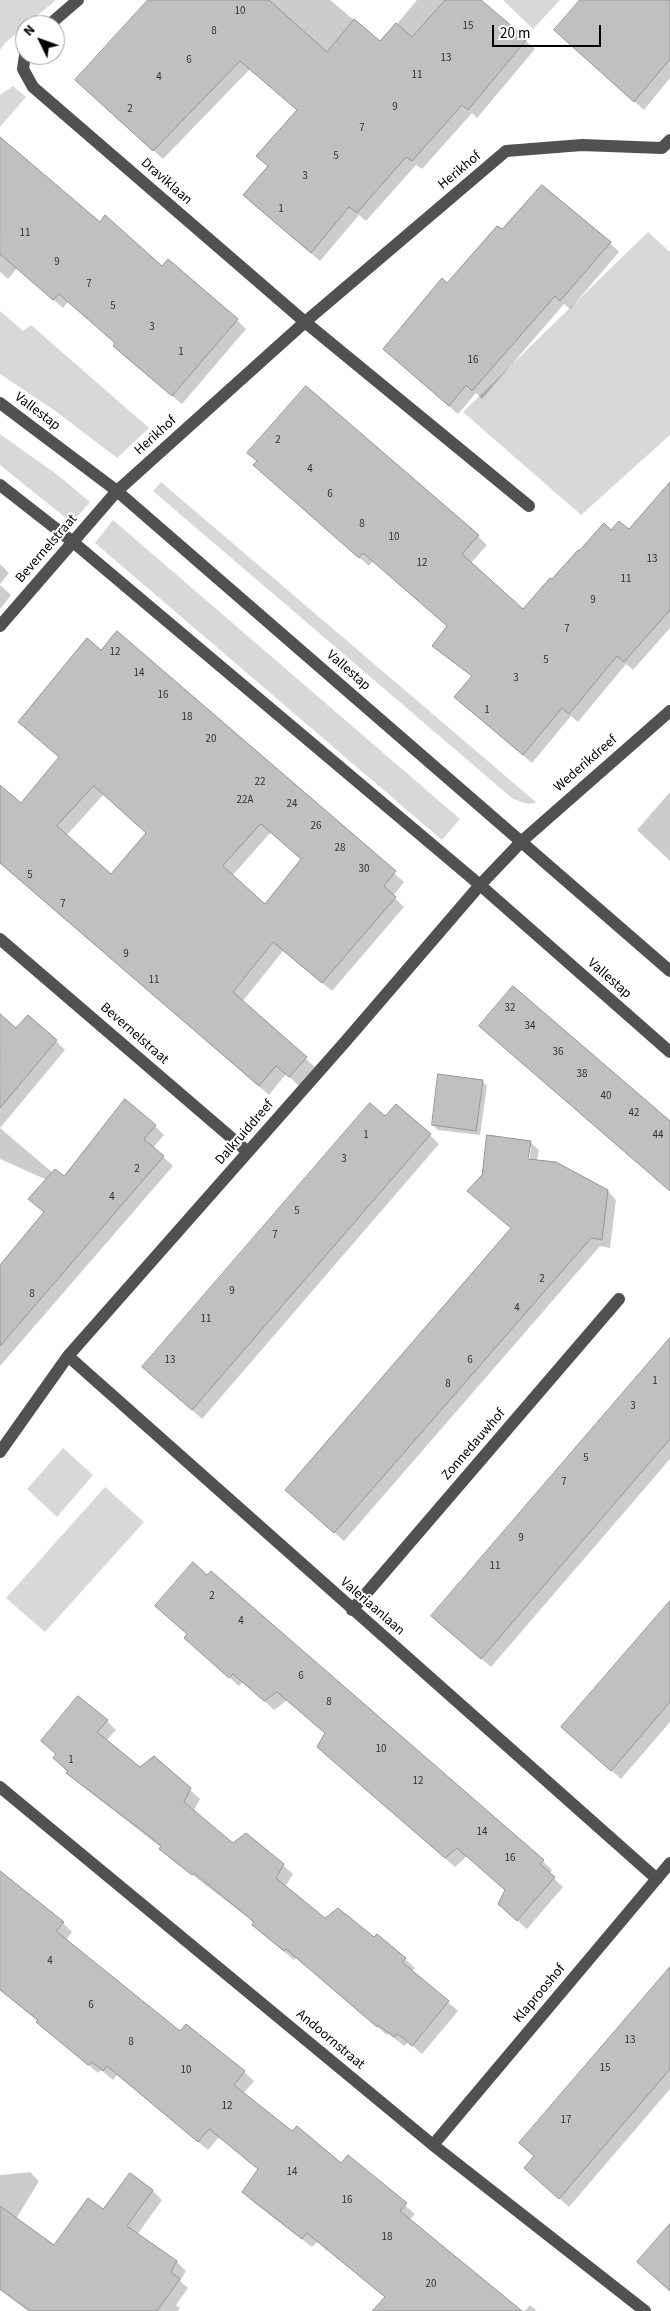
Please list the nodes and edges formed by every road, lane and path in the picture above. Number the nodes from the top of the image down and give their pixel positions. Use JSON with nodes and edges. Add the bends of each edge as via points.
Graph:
{"nodes":[{"id":1,"x":78,"y":0,"type":"edge"},
{"id":2,"x":61,"y":15,"type":"edge"},
{"id":3,"x":23,"y":65,"type":"edge"},
{"id":4,"x":670,"y":140,"type":"edge"},
{"id":5,"x":305,"y":322,"type":"junction"},
{"id":6,"x":0,"y":403,"type":"edge"},
{"id":7,"x":0,"y":485,"type":"edge"},
{"id":8,"x":117,"y":491,"type":"junction"},
{"id":9,"x":529,"y":506,"type":"dead end"},
{"id":10,"x":73,"y":542,"type":"junction"},
{"id":11,"x":0,"y":626,"type":"edge"},
{"id":12,"x":670,"y":711,"type":"edge"},
{"id":13,"x":522,"y":841,"type":"junction"},
{"id":14,"x":480,"y":885,"type":"junction"},
{"id":15,"x":0,"y":939,"type":"edge"},
{"id":16,"x":670,"y":971,"type":"edge"},
{"id":17,"x":670,"y":1052,"type":"edge"},
{"id":18,"x":248,"y":1152,"type":"junction"},
{"id":19,"x":619,"y":1299,"type":"dead end"},
{"id":20,"x":68,"y":1356,"type":"junction"},
{"id":21,"x":0,"y":1452,"type":"edge"},
{"id":22,"x":352,"y":1610,"type":"junction"},
{"id":23,"x":0,"y":1787,"type":"edge"},
{"id":24,"x":670,"y":1863,"type":"edge"},
{"id":25,"x":657,"y":1878,"type":"junction"},
{"id":26,"x":433,"y":2145,"type":"junction"},
{"id":27,"x":645,"y":2311,"type":"edge"}],
"edges":[{"from":1,"to":2,"type":"street"},
{"from":3,"to":5,"type":"street","name":"Draviklaan","via":[[33,87]]},
{"from":4,"to":5,"type":"street","name":"Herikhof","via":[[662,148],[582,145],[506,152]]},
{"from":5,"to":8,"type":"street","name":"Herikhof"},
{"from":5,"to":9,"type":"street"},
{"from":6,"to":8,"type":"street","name":"Vallestap"},
{"from":7,"to":10,"type":"street","name":"Vallestap"},
{"from":8,"to":10,"type":"street","name":"Bevernelstraat"},
{"from":8,"to":13,"type":"street","name":"Vallestap"},
{"from":10,"to":11,"type":"street","name":"Bevernelstraat"},
{"from":10,"to":14,"type":"street","name":"Vallestap"},
{"from":12,"to":13,"type":"street","name":"Wederikdreef"},
{"from":13,"to":14,"type":"street","name":"Dalkruiddreef"},
{"from":13,"to":16,"type":"street","name":"Vallestap"},
{"from":14,"to":17,"type":"street","name":"Vallestap"},
{"from":14,"to":18,"type":"street","name":"Dalkruiddreef"},
{"from":15,"to":18,"type":"street","name":"Bevernelstraat"},
{"from":18,"to":20,"type":"street","name":"Dalkruiddreef"},
{"from":19,"to":22,"type":"street","name":"Zonnedauwhof"},
{"from":20,"to":21,"type":"street","name":"Dalkruiddreef"},
{"from":20,"to":22,"type":"street","name":"Valeriaanlaan"},
{"from":22,"to":25,"type":"street","name":"Valeriaanlaan"},
{"from":23,"to":26,"type":"street","name":"Andoornstraat"},
{"from":24,"to":25,"type":"street","name":"Klaprooshof"},
{"from":25,"to":26,"type":"street","name":"Klaprooshof"},
{"from":26,"to":27,"type":"street","name":"Andoornstraat"}]}
